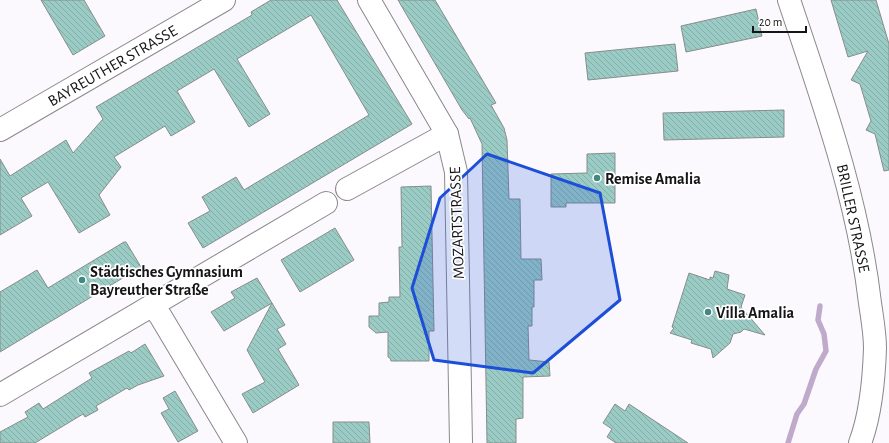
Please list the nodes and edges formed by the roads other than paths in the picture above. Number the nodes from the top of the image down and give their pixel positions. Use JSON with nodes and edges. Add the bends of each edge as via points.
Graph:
{"nodes":[{"id":1,"x":224,"y":0,"type":"edge"},
{"id":2,"x":370,"y":0,"type":"edge"},
{"id":3,"x":788,"y":0,"type":"edge"},
{"id":4,"x":0,"y":130,"type":"edge"},
{"id":5,"x":447,"y":134,"type":"junction"},
{"id":6,"x":348,"y":189,"type":"dead end"},
{"id":7,"x":326,"y":203,"type":"dead end"},
{"id":8,"x":148,"y":308,"type":"junction"},
{"id":9,"x":0,"y":395,"type":"edge"},
{"id":10,"x":236,"y":443,"type":"edge"},
{"id":11,"x":461,"y":443,"type":"edge"},
{"id":12,"x":860,"y":443,"type":"edge"}],
"edges":[{"from":1,"to":4,"type":"street","name":"BAYREUTHER STRASSE"},
{"from":2,"to":5,"type":"street","name":"MOZARTSTRASSE"},
{"from":3,"to":12,"type":"street","name":"BRILLER STRASSE","via":[[843,167],[865,258],[875,346],[872,389],[865,431]]},
{"from":5,"to":6,"type":"street"},
{"from":5,"to":11,"type":"street","name":"MOZARTSTRASSE","via":[[456,172]]},
{"from":7,"to":8,"type":"street"},
{"from":8,"to":9,"type":"street"},
{"from":8,"to":10,"type":"street","via":[[156,310],[161,317]]}]}
